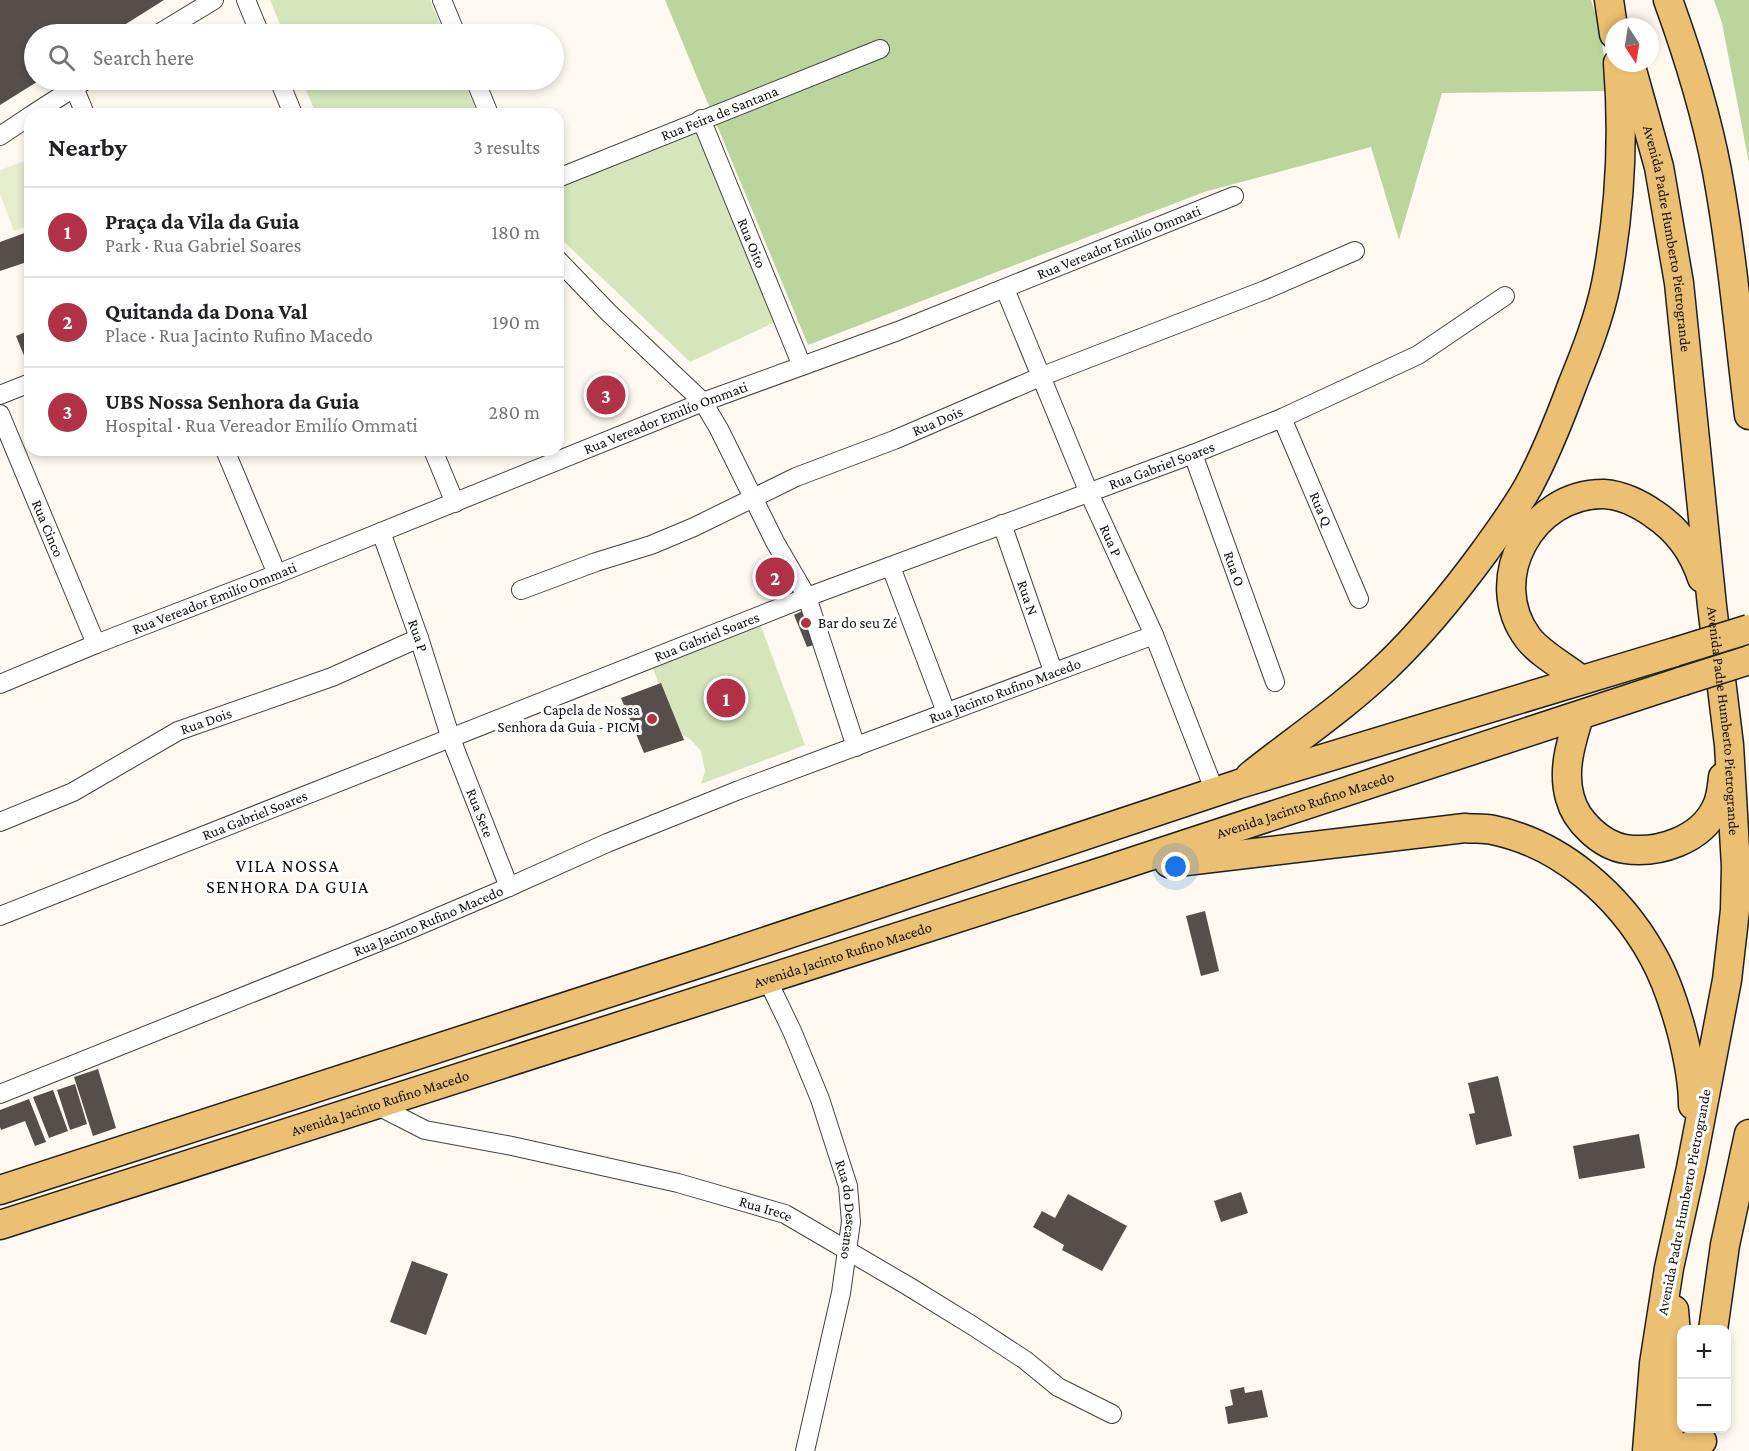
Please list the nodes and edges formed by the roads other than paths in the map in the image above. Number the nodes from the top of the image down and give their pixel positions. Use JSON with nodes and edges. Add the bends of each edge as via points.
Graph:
{"nodes":[{"id":1,"x":214,"y":0,"type":"edge"},
{"id":2,"x":246,"y":0,"type":"edge"},
{"id":3,"x":442,"y":0,"type":"edge"},
{"id":4,"x":1610,"y":0,"type":"edge"},
{"id":5,"x":1668,"y":0,"type":"edge"},
{"id":6,"x":1612,"y":18,"type":"edge"},
{"id":7,"x":1616,"y":18,"type":"edge"},
{"id":8,"x":174,"y":24,"type":"edge"},
{"id":9,"x":256,"y":24,"type":"edge"},
{"id":10,"x":452,"y":24,"type":"edge"},
{"id":11,"x":880,"y":49,"type":"dead end"},
{"id":12,"x":1618,"y":72,"type":"edge"},
{"id":13,"x":1633,"y":72,"type":"edge"},
{"id":14,"x":69,"y":90,"type":"edge"},
{"id":15,"x":81,"y":90,"type":"edge"},
{"id":16,"x":283,"y":90,"type":"edge"},
{"id":17,"x":479,"y":90,"type":"edge"},
{"id":18,"x":42,"y":108,"type":"edge"},
{"id":19,"x":84,"y":108,"type":"edge"},
{"id":20,"x":291,"y":108,"type":"edge"},
{"id":21,"x":487,"y":108,"type":"edge"},
{"id":22,"x":701,"y":119,"type":"junction"},
{"id":23,"x":24,"y":120,"type":"edge"},
{"id":24,"x":0,"y":135,"type":"edge"},
{"id":25,"x":564,"y":176,"type":"edge"},
{"id":26,"x":1234,"y":196,"type":"dead end"},
{"id":27,"x":1355,"y":251,"type":"dead end"},
{"id":28,"x":564,"y":266,"type":"edge"},
{"id":29,"x":1005,"y":289,"type":"junction"},
{"id":30,"x":1505,"y":296,"type":"dead end"},
{"id":31,"x":801,"y":366,"type":"junction"},
{"id":32,"x":1040,"y":378,"type":"junction"},
{"id":33,"x":24,"y":384,"type":"edge"},
{"id":34,"x":0,"y":394,"type":"edge"},
{"id":35,"x":703,"y":402,"type":"junction"},
{"id":36,"x":0,"y":414,"type":"edge"},
{"id":37,"x":1749,"y":415,"type":"edge"},
{"id":38,"x":1282,"y":418,"type":"junction"},
{"id":39,"x":1193,"y":454,"type":"junction"},
{"id":40,"x":228,"y":456,"type":"edge"},
{"id":41,"x":435,"y":456,"type":"edge"},
{"id":42,"x":1089,"y":493,"type":"junction"},
{"id":43,"x":754,"y":496,"type":"junction"},
{"id":44,"x":455,"y":503,"type":"junction"},
{"id":45,"x":1002,"y":524,"type":"junction"},
{"id":46,"x":381,"y":532,"type":"junction"},
{"id":47,"x":891,"y":567,"type":"junction"},
{"id":48,"x":278,"y":574,"type":"junction"},
{"id":49,"x":521,"y":590,"type":"dead end"},
{"id":50,"x":807,"y":597,"type":"junction"},
{"id":51,"x":1359,"y":599,"type":"dead end"},
{"id":52,"x":1712,"y":606,"type":"junction"},
{"id":53,"x":1749,"y":629,"type":"edge"},
{"id":54,"x":1154,"y":635,"type":"junction"},
{"id":55,"x":419,"y":638,"type":"junction"},
{"id":56,"x":96,"y":644,"type":"junction"},
{"id":57,"x":1749,"y":660,"type":"edge"},
{"id":58,"x":1053,"y":671,"type":"junction"},
{"id":59,"x":1581,"y":680,"type":"junction"},
{"id":60,"x":1275,"y":682,"type":"dead end"},
{"id":61,"x":0,"y":684,"type":"edge"},
{"id":62,"x":946,"y":712,"type":"junction"},
{"id":63,"x":1579,"y":716,"type":"junction"},
{"id":64,"x":451,"y":739,"type":"junction"},
{"id":65,"x":1729,"y":745,"type":"junction"},
{"id":66,"x":856,"y":747,"type":"junction"},
{"id":67,"x":1227,"y":788,"type":"junction"},
{"id":68,"x":0,"y":822,"type":"edge"},
{"id":69,"x":1104,"y":871,"type":"junction"},
{"id":70,"x":509,"y":887,"type":"junction"},
{"id":71,"x":927,"y":888,"type":"junction"},
{"id":72,"x":0,"y":916,"type":"edge"},
{"id":73,"x":845,"y":954,"type":"junction"},
{"id":74,"x":716,"y":958,"type":"junction"},
{"id":75,"x":766,"y":979,"type":"junction"},
{"id":76,"x":625,"y":1024,"type":"junction"},
{"id":77,"x":0,"y":1094,"type":"edge"},
{"id":78,"x":376,"y":1105,"type":"junction"},
{"id":79,"x":1749,"y":1134,"type":"edge"},
{"id":80,"x":1692,"y":1168,"type":"junction"},
{"id":81,"x":0,"y":1190,"type":"edge"},
{"id":82,"x":0,"y":1225,"type":"edge"},
{"id":83,"x":848,"y":1251,"type":"junction"},
{"id":84,"x":1669,"y":1266,"type":"junction"},
{"id":85,"x":1714,"y":1325,"type":"edge"},
{"id":86,"x":1112,"y":1414,"type":"dead end"},
{"id":87,"x":1702,"y":1440,"type":"edge"},
{"id":88,"x":805,"y":1451,"type":"edge"},
{"id":89,"x":1647,"y":1451,"type":"edge"}],
"edges":[{"from":1,"to":8,"type":"street"},
{"from":2,"to":9,"type":"street"},
{"from":3,"to":10,"type":"street"},
{"from":4,"to":6,"type":"main road"},
{"from":4,"to":7,"type":"main road"},
{"from":5,"to":37,"type":"main road","via":[[1685,47],[1717,169]]},
{"from":11,"to":22,"type":"street","name":"Rua Feira de Santana"},
{"from":12,"to":67,"type":"main road","via":[[1622,142],[1615,229],[1605,286],[1587,347],[1528,487],[1465,578],[1385,668]]},
{"from":13,"to":52,"type":"main road","name":"Avenida Padre Humberto Pietrogrande","via":[[1659,167],[1679,283]]},
{"from":14,"to":18,"type":"street"},
{"from":15,"to":19,"type":"street"},
{"from":16,"to":20,"type":"street"},
{"from":17,"to":21,"type":"street"},
{"from":22,"to":25,"type":"street","name":"Rua Feira de Santana"},
{"from":22,"to":31,"type":"street","name":"Rua Oito"},
{"from":23,"to":24,"type":"street"},
{"from":26,"to":29,"type":"street","name":"Rua Vereador Emilío Ommati"},
{"from":27,"to":32,"type":"street","name":"Rua Dois"},
{"from":28,"to":35,"type":"street"},
{"from":29,"to":31,"type":"street","name":"Rua Vereador Emilío Ommati"},
{"from":29,"to":32,"type":"street","name":"Rua P"},
{"from":30,"to":38,"type":"street","name":"Rua Gabriel Soares","via":[[1418,355]]},
{"from":31,"to":35,"type":"street","name":"Rua Vereador Emilío Ommati"},
{"from":32,"to":42,"type":"street","name":"Rua P"},
{"from":32,"to":43,"type":"street","name":"Rua Dois"},
{"from":33,"to":34,"type":"street"},
{"from":35,"to":43,"type":"street"},
{"from":35,"to":44,"type":"street","name":"Rua Vereador Emilío Ommati"},
{"from":36,"to":56,"type":"street","name":"Rua Cinco"},
{"from":38,"to":39,"type":"street","name":"Rua Gabriel Soares"},
{"from":38,"to":51,"type":"street","name":"Rua Q"},
{"from":39,"to":42,"type":"street","name":"Rua Gabriel Soares"},
{"from":39,"to":60,"type":"street","name":"Rua O"},
{"from":40,"to":48,"type":"street"},
{"from":41,"to":44,"type":"street"},
{"from":42,"to":45,"type":"street","name":"Rua Gabriel Soares"},
{"from":42,"to":54,"type":"street","name":"Rua P"},
{"from":43,"to":49,"type":"street","name":"Rua Dois","via":[[651,545]]},
{"from":43,"to":50,"type":"street"},
{"from":44,"to":46,"type":"street","name":"Rua Vereador Emilío Ommati"},
{"from":45,"to":47,"type":"street","name":"Rua Gabriel Soares"},
{"from":45,"to":58,"type":"street","name":"Rua N"},
{"from":46,"to":48,"type":"street","name":"Rua Vereador Emilío Ommati"},
{"from":46,"to":55,"type":"street","name":"Rua P"},
{"from":47,"to":50,"type":"street","name":"Rua Gabriel Soares"},
{"from":47,"to":62,"type":"street"},
{"from":48,"to":56,"type":"street","name":"Rua Vereador Emilío Ommati"},
{"from":50,"to":64,"type":"street","name":"Rua Gabriel Soares"},
{"from":50,"to":66,"type":"street"},
{"from":52,"to":59,"type":"main road","via":[[1697,562],[1682,538],[1645,508],[1604,494],[1556,507],[1541,519],[1518,553],[1510,592],[1513,610],[1529,640]]},
{"from":52,"to":65,"type":"main road","name":"Avenida Padre Humberto Pietrogrande"},
{"from":53,"to":59,"type":"main road","bridge":true},
{"from":54,"to":58,"type":"street","name":"Rua Jacinto Rufino Macedo"},
{"from":54,"to":67,"type":"street","name":"Rua P"},
{"from":55,"to":64,"type":"street","name":"Rua P"},
{"from":55,"to":68,"type":"street","name":"Rua Dois","via":[[332,677],[178,731],[73,792]]},
{"from":56,"to":61,"type":"street","name":"Rua Vereador Emilío Ommati"},
{"from":57,"to":63,"type":"main road","name":"Avenida Jacinto Rufino Macedo","bridge":true},
{"from":58,"to":62,"type":"street","name":"Rua Jacinto Rufino Macedo"},
{"from":59,"to":67,"type":"main road"},
{"from":62,"to":66,"type":"street","name":"Rua Jacinto Rufino Macedo"},
{"from":63,"to":65,"type":"main road","via":[[1566,768],[1570,799],[1596,835],[1623,849],[1661,848],[1694,833],[1716,808]]},
{"from":63,"to":69,"type":"main road","name":"Avenida Jacinto Rufino Macedo"},
{"from":64,"to":70,"type":"street","name":"Rua Sete"},
{"from":64,"to":72,"type":"street","name":"Rua Gabriel Soares"},
{"from":65,"to":80,"type":"main road","name":"Avenida Padre Humberto Pietrogrande","via":[[1735,910],[1727,980]]},
{"from":66,"to":70,"type":"street","name":"Rua Jacinto Rufino Macedo","via":[[675,815]]},
{"from":67,"to":71,"type":"main road"},
{"from":69,"to":73,"type":"main road","name":"Avenida Jacinto Rufino Macedo"},
{"from":69,"to":80,"type":"main road","via":[[1465,828],[1491,829],[1527,840],[1566,859],[1603,891],[1637,930],[1671,997],[1690,1065]]},
{"from":70,"to":77,"type":"street","name":"Rua Jacinto Rufino Macedo"},
{"from":71,"to":73,"type":"main road","via":[[950,893],[954,903],[902,922]]},
{"from":71,"to":74,"type":"main road"},
{"from":73,"to":75,"type":"main road","name":"Avenida Jacinto Rufino Macedo"},
{"from":74,"to":76,"type":"main road","via":[[606,1004],[603,1018]]},
{"from":74,"to":81,"type":"main road"},
{"from":75,"to":76,"type":"main road","name":"Avenida Jacinto Rufino Macedo"},
{"from":75,"to":83,"type":"street","name":"Rua do Descanso","via":[[820,1099],[842,1164],[851,1222]]},
{"from":76,"to":78,"type":"main road","name":"Avenida Jacinto Rufino Macedo"},
{"from":78,"to":82,"type":"main road","name":"Avenida Jacinto Rufino Macedo"},
{"from":78,"to":83,"type":"street","name":"Rua Irece","via":[[425,1130],[678,1183],[760,1206],[785,1214]]},
{"from":79,"to":85,"type":"main road","via":[[1725,1245]]},
{"from":80,"to":84,"type":"main road","name":"Avenida Padre Humberto Pietrogrande"},
{"from":83,"to":86,"type":"street","name":"Rua Irece","via":[[1008,1349],[1058,1387]]},
{"from":83,"to":88,"type":"street","name":"Rua do Descanso"},
{"from":84,"to":87,"type":"main road","via":[[1677,1347],[1668,1439],[1679,1448]]},
{"from":84,"to":89,"type":"main road","name":"Avenida Padre Humberto Pietrogrande","via":[[1654,1364]]}]}
